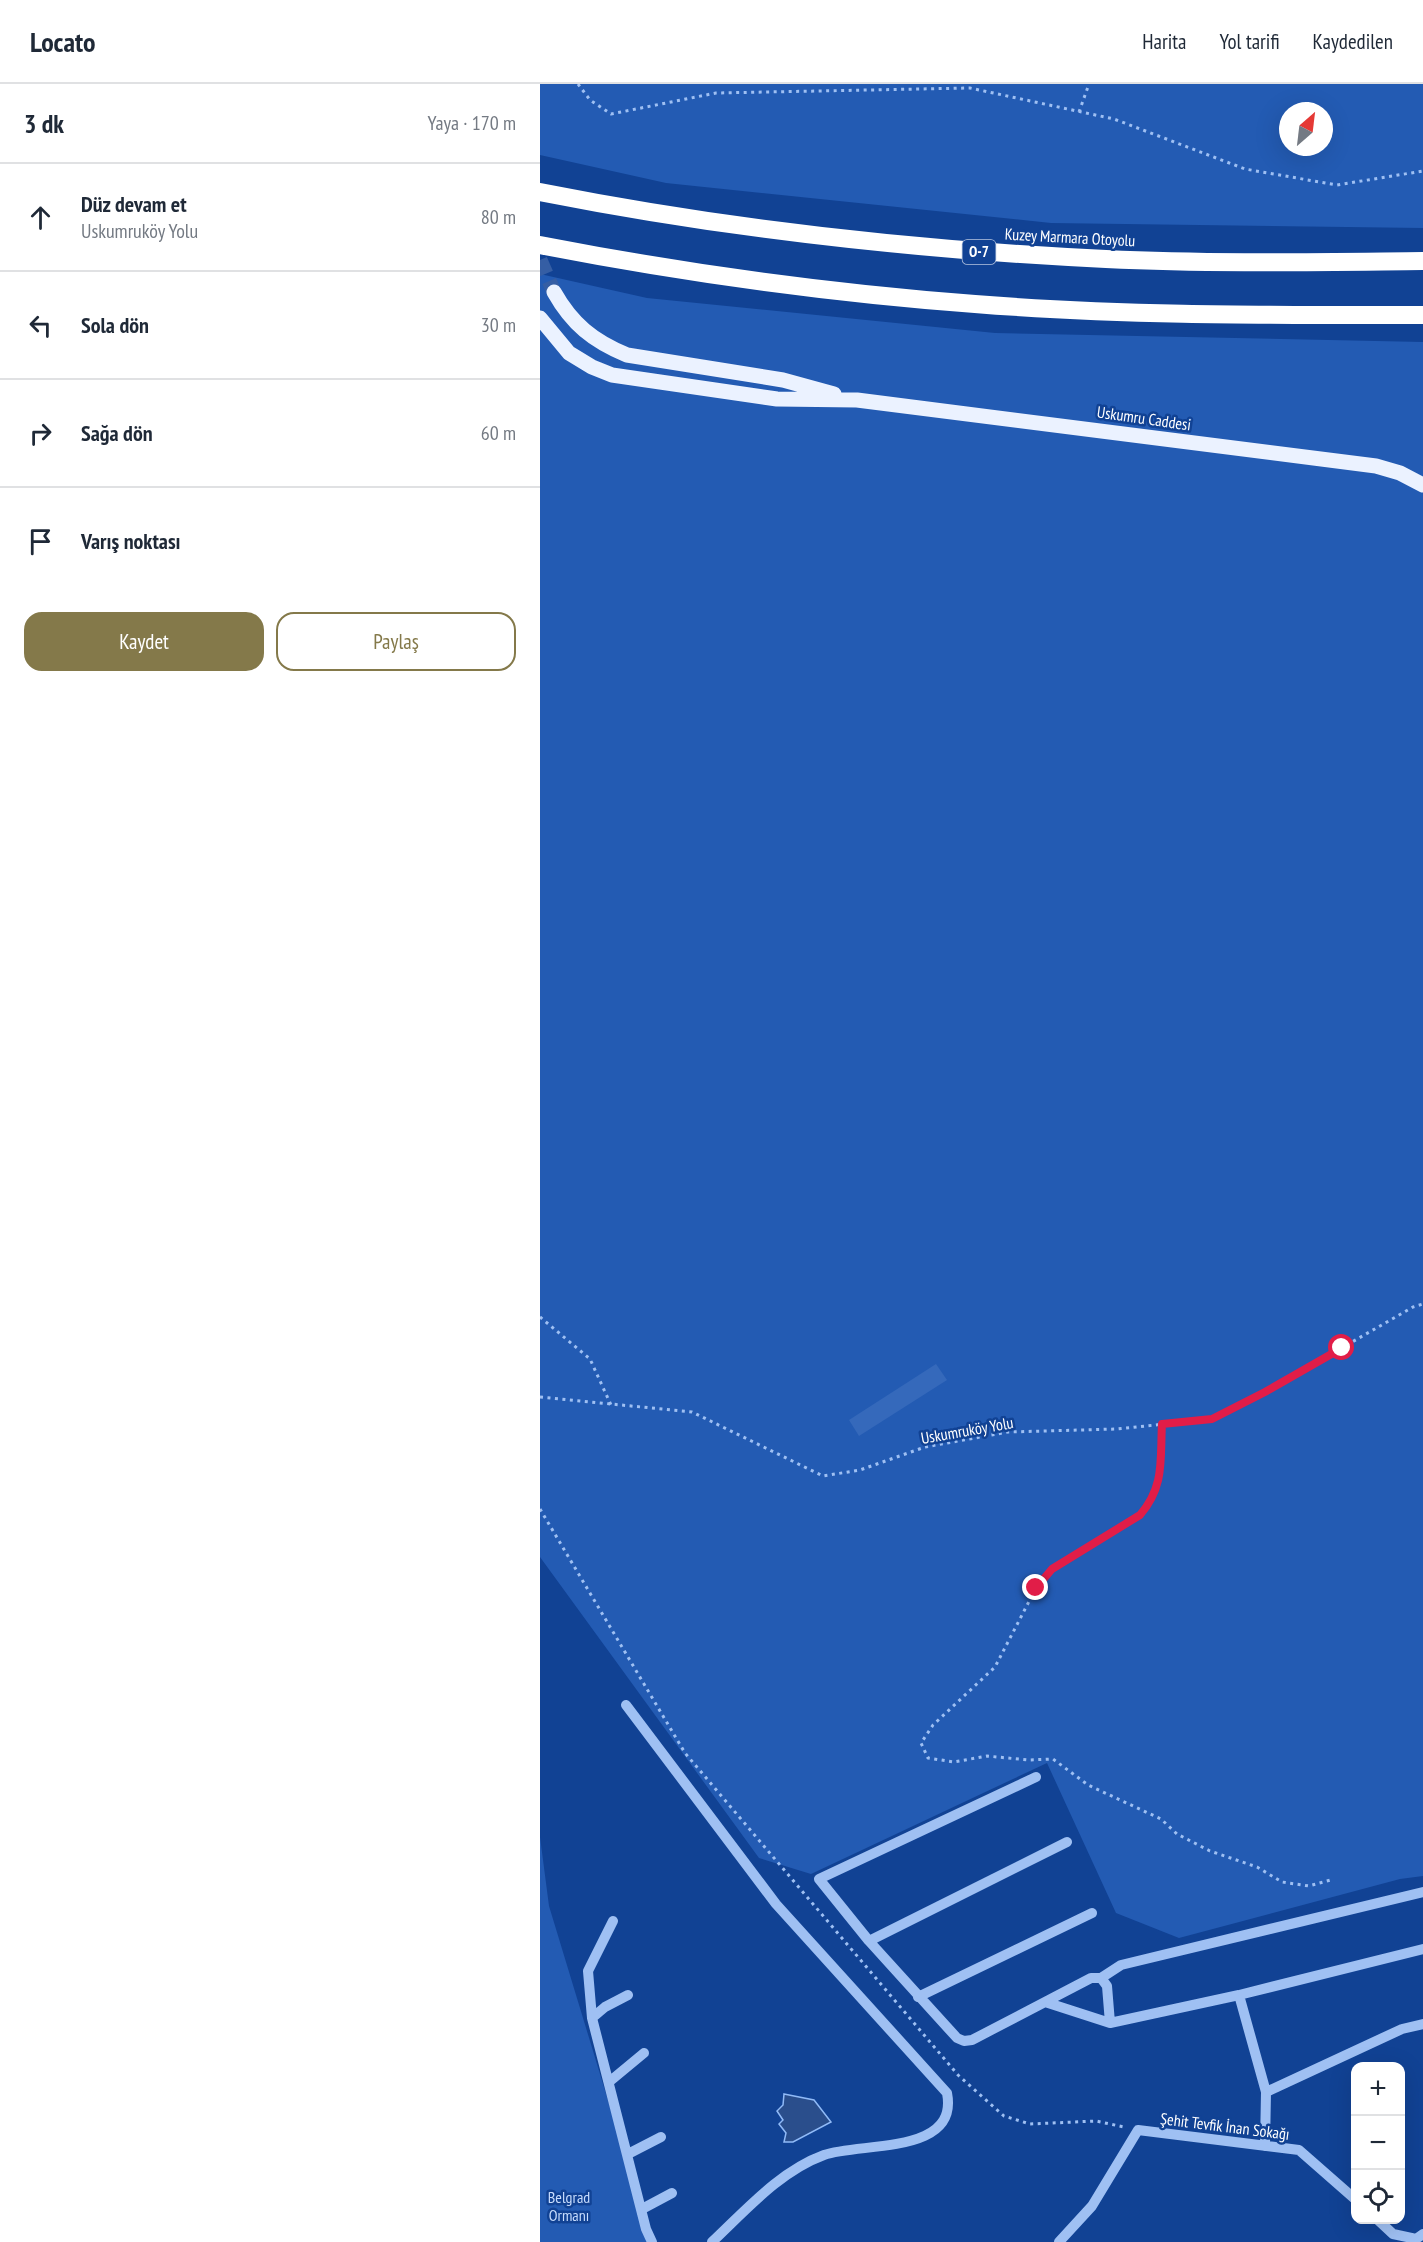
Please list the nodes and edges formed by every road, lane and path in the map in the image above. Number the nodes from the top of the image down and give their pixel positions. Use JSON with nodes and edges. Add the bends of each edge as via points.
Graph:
{"nodes":[{"id":1,"x":578,"y":84,"type":"edge"},
{"id":2,"x":1089,"y":84,"type":"edge"},
{"id":3,"x":1079,"y":112,"type":"junction"},
{"id":4,"x":1423,"y":171,"type":"edge"},
{"id":5,"x":540,"y":192,"type":"edge"},
{"id":6,"x":540,"y":245,"type":"edge"},
{"id":7,"x":1423,"y":261,"type":"edge"},
{"id":8,"x":554,"y":292,"type":"tunnel mouth"},
{"id":9,"x":1423,"y":315,"type":"edge"},
{"id":10,"x":540,"y":318,"type":"edge"},
{"id":11,"x":857,"y":400,"type":"junction"},
{"id":12,"x":1423,"y":485,"type":"edge"},
{"id":13,"x":1423,"y":1304,"type":"edge"},
{"id":14,"x":540,"y":1317,"type":"edge"},
{"id":15,"x":540,"y":1397,"type":"edge"},
{"id":16,"x":611,"y":1405,"type":"junction"},
{"id":17,"x":1162,"y":1424,"type":"junction"},
{"id":18,"x":540,"y":1509,"type":"edge"},
{"id":19,"x":626,"y":1705,"type":"dead end"},
{"id":20,"x":1036,"y":1777,"type":"dead end"},
{"id":21,"x":1067,"y":1842,"type":"dead end"},
{"id":22,"x":1334,"y":1879,"type":"dead end"},
{"id":23,"x":1423,"y":1892,"type":"edge"},
{"id":24,"x":1092,"y":1913,"type":"dead end"},
{"id":25,"x":613,"y":1921,"type":"dead end"},
{"id":26,"x":868,"y":1941,"type":"junction"},
{"id":27,"x":1423,"y":1949,"type":"edge"},
{"id":28,"x":1101,"y":1978,"type":"junction"},
{"id":29,"x":628,"y":1995,"type":"dead end"},
{"id":30,"x":1239,"y":1995,"type":"junction"},
{"id":31,"x":918,"y":1997,"type":"junction"},
{"id":32,"x":1045,"y":2002,"type":"junction"},
{"id":33,"x":592,"y":2018,"type":"junction"},
{"id":34,"x":1110,"y":2023,"type":"junction"},
{"id":35,"x":1423,"y":2024,"type":"edge"},
{"id":36,"x":644,"y":2053,"type":"dead end"},
{"id":37,"x":609,"y":2082,"type":"junction"},
{"id":38,"x":1266,"y":2092,"type":"junction"},
{"id":39,"x":1138,"y":2130,"type":"junction"},
{"id":40,"x":661,"y":2137,"type":"dead end"},
{"id":41,"x":1266,"y":2146,"type":"junction"},
{"id":42,"x":628,"y":2154,"type":"junction"},
{"id":43,"x":672,"y":2193,"type":"dead end"},
{"id":44,"x":1351,"y":2196,"type":"edge"},
{"id":45,"x":642,"y":2209,"type":"junction"},
{"id":46,"x":1383,"y":2224,"type":"edge"},
{"id":47,"x":1423,"y":2234,"type":"edge"},
{"id":48,"x":652,"y":2242,"type":"edge"},
{"id":49,"x":712,"y":2242,"type":"edge"},
{"id":50,"x":1059,"y":2242,"type":"edge"}],
"edges":[{"from":1,"to":3,"type":"path","via":[[590,100],[611,114],[716,93],[970,88]]},
{"from":2,"to":3,"type":"path"},
{"from":3,"to":4,"type":"path","via":[[1114,119],[1245,169],[1337,185]]},
{"from":5,"to":7,"type":"highway","name":"Kuzey Marmara Otoyolu","number":"O-7","via":[[732,225],[951,250],[1120,259]]},
{"from":6,"to":9,"type":"highway","via":[[730,278],[977,304],[1175,314]]},
{"from":8,"to":11,"type":"main road","name":"Uskumru Caddesi","via":[[566,314],[584,332],[627,355],[783,380]]},
{"from":10,"to":11,"type":"main road","name":"Uskumru Caddesi","via":[[569,352],[612,375],[777,399]]},
{"from":11,"to":12,"type":"main road","name":"Uskumru Caddesi","via":[[1376,466]]},
{"from":13,"to":17,"type":"path","name":"Uskumruköy Yolu","via":[[1212,1419]]},
{"from":14,"to":16,"type":"path","via":[[590,1359]]},
{"from":15,"to":16,"type":"path","name":"Uskumruköy Yolu"},
{"from":16,"to":17,"type":"path","name":"Uskumruköy Yolu","via":[[692,1412],[823,1476],[860,1470],[925,1448],[1008,1432]]},
{"from":17,"to":22,"type":"path","via":[[1161,1479],[1151,1502],[1140,1515],[1052,1569],[1036,1588],[995,1667],[933,1725],[921,1743],[928,1758],[954,1762],[987,1756],[1053,1759],[1088,1785],[1161,1819],[1178,1834],[1210,1851],[1257,1867],[1282,1882],[1309,1886]]},
{"from":18,"to":39,"type":"path","via":[[685,1753],[958,2075],[1004,2116],[1030,2124],[1096,2121]]},
{"from":19,"to":49,"type":"street","via":[[776,1904],[947,2093],[950,2108],[944,2122],[921,2137],[889,2146],[824,2155],[779,2180]]},
{"from":20,"to":26,"type":"street","via":[[819,1879]]},
{"from":21,"to":26,"type":"street"},
{"from":23,"to":28,"type":"street","via":[[1121,1965]]},
{"from":24,"to":31,"type":"street"},
{"from":25,"to":33,"type":"street","via":[[588,1971]]},
{"from":26,"to":31,"type":"street"},
{"from":27,"to":30,"type":"street"},
{"from":28,"to":32,"type":"street","via":[[1091,1978]]},
{"from":28,"to":34,"type":"street","via":[[1107,1986]]},
{"from":29,"to":33,"type":"street"},
{"from":30,"to":34,"type":"street"},
{"from":30,"to":38,"type":"street"},
{"from":31,"to":32,"type":"street","via":[[964,2041]]},
{"from":32,"to":34,"type":"street"},
{"from":33,"to":37,"type":"street"},
{"from":35,"to":38,"type":"street","via":[[1402,2029]]},
{"from":36,"to":37,"type":"street"},
{"from":37,"to":42,"type":"street"},
{"from":38,"to":41,"type":"street"},
{"from":39,"to":41,"type":"street","name":"Şehit Tevfik İnan Sokağı"},
{"from":39,"to":50,"type":"street","name":"Şehit Tevfik İnan Sokağı","via":[[1092,2206]]},
{"from":40,"to":42,"type":"street"},
{"from":41,"to":44,"type":"street","name":"Şehit Tevfik İnan Sokağı","via":[[1299,2150]]},
{"from":42,"to":45,"type":"street"},
{"from":43,"to":45,"type":"street"},
{"from":45,"to":48,"type":"street"},
{"from":46,"to":47,"type":"street","via":[[1394,2234],[1416,2239]]}]}
